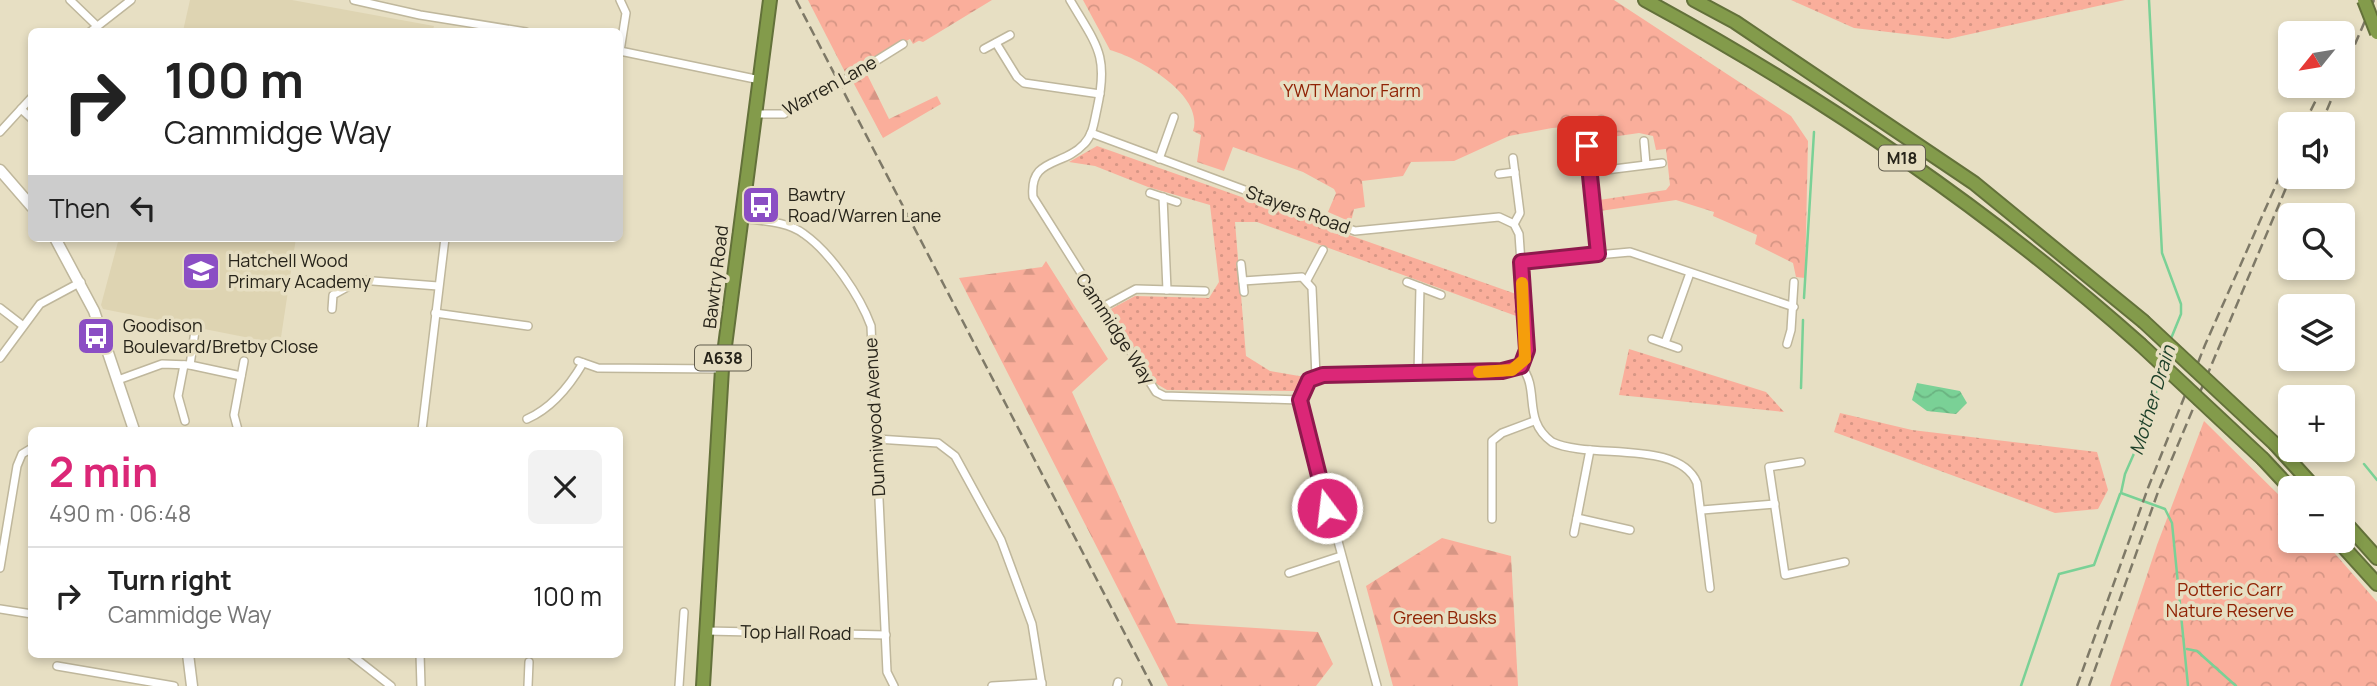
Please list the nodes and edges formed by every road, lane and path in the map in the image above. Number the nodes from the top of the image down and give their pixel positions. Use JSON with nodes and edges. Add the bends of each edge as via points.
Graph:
{"nodes":[{"id":1,"x":70,"y":0,"type":"edge"},
{"id":2,"x":131,"y":0,"type":"edge"},
{"id":3,"x":354,"y":0,"type":"edge"},
{"id":4,"x":620,"y":0,"type":"edge"},
{"id":5,"x":1070,"y":0,"type":"edge"},
{"id":6,"x":1645,"y":0,"type":"edge"},
{"id":7,"x":1695,"y":0,"type":"edge"},
{"id":8,"x":2364,"y":0,"type":"edge"},
{"id":9,"x":770,"y":1,"type":"edge"},
{"id":10,"x":93,"y":28,"type":"edge"},
{"id":11,"x":493,"y":28,"type":"edge"},
{"id":12,"x":623,"y":32,"type":"edge"},
{"id":13,"x":2377,"y":33,"type":"edge"},
{"id":14,"x":1010,"y":34,"type":"dead end"},
{"id":15,"x":996,"y":43,"type":"junction"},
{"id":16,"x":902,"y":44,"type":"dead end"},
{"id":17,"x":984,"y":49,"type":"dead end"},
{"id":18,"x":623,"y":52,"type":"edge"},
{"id":19,"x":760,"y":80,"type":"junction"},
{"id":20,"x":1100,"y":94,"type":"junction"},
{"id":21,"x":28,"y":101,"type":"edge"},
{"id":22,"x":21,"y":109,"type":"junction"},
{"id":23,"x":754,"y":114,"type":"junction"},
{"id":24,"x":28,"y":115,"type":"edge"},
{"id":25,"x":1174,"y":117,"type":"dead end"},
{"id":26,"x":0,"y":132,"type":"edge"},
{"id":27,"x":1091,"y":133,"type":"junction"},
{"id":28,"x":1644,"y":141,"type":"dead end"},
{"id":29,"x":1587,"y":146,"type":"dead end"},
{"id":30,"x":1513,"y":158,"type":"dead end"},
{"id":31,"x":1159,"y":159,"type":"junction"},
{"id":32,"x":1662,"y":163,"type":"dead end"},
{"id":33,"x":1646,"y":164,"type":"junction"},
{"id":34,"x":0,"y":170,"type":"edge"},
{"id":35,"x":1515,"y":172,"type":"junction"},
{"id":36,"x":1590,"y":172,"type":"junction"},
{"id":37,"x":1499,"y":174,"type":"dead end"},
{"id":38,"x":1150,"y":193,"type":"dead end"},
{"id":39,"x":1163,"y":198,"type":"junction"},
{"id":40,"x":28,"y":202,"type":"edge"},
{"id":41,"x":1177,"y":202,"type":"dead end"},
{"id":42,"x":741,"y":218,"type":"junction"},
{"id":43,"x":1514,"y":224,"type":"junction"},
{"id":44,"x":57,"y":242,"type":"edge"},
{"id":45,"x":444,"y":242,"type":"edge"},
{"id":46,"x":1322,"y":250,"type":"dead end"},
{"id":47,"x":1598,"y":254,"type":"junction"},
{"id":48,"x":1521,"y":262,"type":"junction"},
{"id":49,"x":1241,"y":264,"type":"dead end"},
{"id":50,"x":1690,"y":273,"type":"junction"},
{"id":51,"x":1307,"y":280,"type":"junction"},
{"id":52,"x":1243,"y":281,"type":"junction"},
{"id":53,"x":80,"y":282,"type":"junction"},
{"id":54,"x":1407,"y":282,"type":"dead end"},
{"id":55,"x":1794,"y":282,"type":"dead end"},
{"id":56,"x":438,"y":286,"type":"junction"},
{"id":57,"x":1420,"y":287,"type":"junction"},
{"id":58,"x":1167,"y":290,"type":"junction"},
{"id":59,"x":1205,"y":291,"type":"dead end"},
{"id":60,"x":1244,"y":292,"type":"dead end"},
{"id":61,"x":1441,"y":295,"type":"dead end"},
{"id":62,"x":1794,"y":306,"type":"junction"},
{"id":63,"x":0,"y":308,"type":"edge"},
{"id":64,"x":1101,"y":308,"type":"junction"},
{"id":65,"x":332,"y":309,"type":"dead end"},
{"id":66,"x":435,"y":313,"type":"junction"},
{"id":67,"x":22,"y":326,"type":"junction"},
{"id":68,"x":528,"y":326,"type":"dead end"},
{"id":69,"x":195,"y":331,"type":"dead end"},
{"id":70,"x":1652,"y":339,"type":"dead end"},
{"id":71,"x":1665,"y":343,"type":"junction"},
{"id":72,"x":1787,"y":344,"type":"dead end"},
{"id":73,"x":1678,"y":348,"type":"dead end"},
{"id":74,"x":0,"y":358,"type":"edge"},
{"id":75,"x":244,"y":361,"type":"dead end"},
{"id":76,"x":187,"y":365,"type":"junction"},
{"id":77,"x":1521,"y":366,"type":"junction"},
{"id":78,"x":722,"y":369,"type":"junction"},
{"id":79,"x":1418,"y":373,"type":"junction"},
{"id":80,"x":241,"y":376,"type":"junction"},
{"id":81,"x":1316,"y":376,"type":"junction"},
{"id":82,"x":118,"y":380,"type":"junction"},
{"id":83,"x":1300,"y":400,"type":"junction"},
{"id":84,"x":527,"y":419,"type":"dead end"},
{"id":85,"x":185,"y":421,"type":"dead end"},
{"id":86,"x":1534,"y":421,"type":"junction"},
{"id":87,"x":133,"y":427,"type":"edge"},
{"id":88,"x":237,"y":427,"type":"edge"},
{"id":89,"x":422,"y":427,"type":"edge"},
{"id":90,"x":877,"y":439,"type":"junction"},
{"id":91,"x":28,"y":450,"type":"edge"},
{"id":92,"x":1590,"y":450,"type":"junction"},
{"id":93,"x":1801,"y":462,"type":"dead end"},
{"id":94,"x":2279,"y":476,"type":"edge"},
{"id":95,"x":2304,"y":476,"type":"edge"},
{"id":96,"x":1775,"y":504,"type":"junction"},
{"id":97,"x":1702,"y":510,"type":"junction"},
{"id":98,"x":1577,"y":518,"type":"junction"},
{"id":99,"x":1492,"y":519,"type":"dead end"},
{"id":100,"x":1630,"y":530,"type":"dead end"},
{"id":101,"x":1574,"y":533,"type":"dead end"},
{"id":102,"x":2355,"y":533,"type":"edge"},
{"id":103,"x":2349,"y":553,"type":"edge"},
{"id":104,"x":1341,"y":556,"type":"junction"},
{"id":105,"x":2377,"y":558,"type":"edge"},
{"id":106,"x":1845,"y":562,"type":"dead end"},
{"id":107,"x":0,"y":568,"type":"edge"},
{"id":108,"x":1289,"y":573,"type":"dead end"},
{"id":109,"x":2377,"y":584,"type":"edge"},
{"id":110,"x":1710,"y":588,"type":"dead end"},
{"id":111,"x":0,"y":609,"type":"edge"},
{"id":112,"x":684,"y":612,"type":"dead end"},
{"id":113,"x":28,"y":613,"type":"edge"},
{"id":114,"x":707,"y":631,"type":"junction"},
{"id":115,"x":886,"y":635,"type":"junction"},
{"id":116,"x":188,"y":658,"type":"edge"},
{"id":117,"x":355,"y":658,"type":"edge"},
{"id":118,"x":420,"y":658,"type":"edge"},
{"id":119,"x":529,"y":662,"type":"dead end"},
{"id":120,"x":57,"y":666,"type":"dead end"},
{"id":121,"x":1042,"y":685,"type":"edge"},
{"id":122,"x":174,"y":686,"type":"edge"},
{"id":123,"x":192,"y":686,"type":"edge"},
{"id":124,"x":391,"y":686,"type":"edge"},
{"id":125,"x":421,"y":686,"type":"edge"},
{"id":126,"x":528,"y":686,"type":"edge"},
{"id":127,"x":679,"y":686,"type":"edge"},
{"id":128,"x":703,"y":686,"type":"edge"},
{"id":129,"x":894,"y":686,"type":"edge"},
{"id":130,"x":992,"y":686,"type":"edge"},
{"id":131,"x":1377,"y":686,"type":"edge"}],
"edges":[{"from":1,"to":10,"type":"street"},
{"from":2,"to":10,"type":"street"},
{"from":3,"to":11,"type":"street"},
{"from":4,"to":12,"type":"street","via":[[626,13]]},
{"from":5,"to":20,"type":"street","via":[[1102,57]]},
{"from":6,"to":94,"type":"highway","number":"M18","bridge":true,"via":[[1765,66],[1936,181],[2059,272]]},
{"from":7,"to":95,"type":"highway","number":"M18","bridge":true,"via":[[1770,45],[1974,183],[2143,321]]},
{"from":8,"to":13,"type":"highway","bridge":true},
{"from":9,"to":19,"type":"highway","name":"Bawtry Road","number":"A638"},
{"from":14,"to":15,"type":"street"},
{"from":15,"to":17,"type":"street"},
{"from":15,"to":20,"type":"street","via":[[1024,83]]},
{"from":16,"to":23,"type":"street","name":"Warren Lane","bridge":true,"via":[[783,114]]},
{"from":18,"to":19,"type":"street"},
{"from":19,"to":23,"type":"highway","name":"Bawtry Road","number":"A638"},
{"from":20,"to":27,"type":"street"},
{"from":21,"to":22,"type":"street"},
{"from":22,"to":24,"type":"street"},
{"from":22,"to":26,"type":"street"},
{"from":23,"to":42,"type":"highway","name":"Bawtry Road","number":"A638"},
{"from":25,"to":31,"type":"street"},
{"from":27,"to":31,"type":"street","name":"Stayers Road"},
{"from":27,"to":64,"type":"street","name":"Cammidge Way","via":[[1077,150],[1036,173],[1031,183],[1033,197]]},
{"from":28,"to":33,"type":"street"},
{"from":29,"to":36,"type":"street"},
{"from":30,"to":35,"type":"street"},
{"from":31,"to":43,"type":"street","name":"Stayers Road","via":[[1355,231],[1499,217]]},
{"from":32,"to":33,"type":"street"},
{"from":33,"to":36,"type":"street"},
{"from":34,"to":40,"type":"street"},
{"from":35,"to":37,"type":"street"},
{"from":35,"to":43,"type":"street","via":[[1520,213]]},
{"from":36,"to":47,"type":"street"},
{"from":38,"to":39,"type":"street"},
{"from":39,"to":41,"type":"street"},
{"from":39,"to":58,"type":"street"},
{"from":42,"to":78,"type":"highway","name":"Bawtry Road","number":"A638"},
{"from":42,"to":90,"type":"street","name":"Dunniwood Avenue","via":[[804,233],[864,307],[873,344]]},
{"from":43,"to":48,"type":"street"},
{"from":44,"to":53,"type":"street"},
{"from":45,"to":56,"type":"street"},
{"from":46,"to":51,"type":"street"},
{"from":47,"to":48,"type":"street"},
{"from":47,"to":50,"type":"street","via":[[1630,252]]},
{"from":48,"to":77,"type":"street","via":[[1527,350]]},
{"from":49,"to":52,"type":"street"},
{"from":50,"to":62,"type":"street"},
{"from":50,"to":71,"type":"street"},
{"from":51,"to":52,"type":"street"},
{"from":51,"to":81,"type":"street","via":[[1312,288]]},
{"from":52,"to":60,"type":"street"},
{"from":53,"to":67,"type":"street","via":[[40,304]]},
{"from":53,"to":82,"type":"street"},
{"from":54,"to":57,"type":"street"},
{"from":55,"to":62,"type":"street"},
{"from":56,"to":65,"type":"street","via":[[360,280],[333,295]]},
{"from":56,"to":66,"type":"street"},
{"from":57,"to":61,"type":"street"},
{"from":57,"to":79,"type":"street"},
{"from":58,"to":59,"type":"street"},
{"from":58,"to":64,"type":"street","via":[[1136,289]]},
{"from":62,"to":72,"type":"street"},
{"from":63,"to":67,"type":"street"},
{"from":64,"to":83,"type":"street","name":"Cammidge Way","via":[[1150,386],[1164,396]]},
{"from":66,"to":68,"type":"street"},
{"from":66,"to":89,"type":"street"},
{"from":67,"to":74,"type":"street"},
{"from":69,"to":76,"type":"street"},
{"from":70,"to":71,"type":"street"},
{"from":71,"to":73,"type":"street"},
{"from":75,"to":80,"type":"street"},
{"from":76,"to":80,"type":"street"},
{"from":76,"to":82,"type":"street","via":[[162,364]]},
{"from":76,"to":85,"type":"street","via":[[178,396]]},
{"from":77,"to":79,"type":"street","via":[[1502,371]]},
{"from":77,"to":86,"type":"street","via":[[1529,381]]},
{"from":78,"to":84,"type":"street","via":[[598,368],[580,362],[563,393]]},
{"from":78,"to":114,"type":"highway","name":"Bawtry Road","number":"A638"},
{"from":79,"to":81,"type":"street"},
{"from":80,"to":88,"type":"street","via":[[234,415]]},
{"from":81,"to":83,"type":"street","via":[[1309,380]]},
{"from":82,"to":87,"type":"street"},
{"from":83,"to":104,"type":"street"},
{"from":86,"to":92,"type":"street","via":[[1552,442]]},
{"from":86,"to":99,"type":"street","via":[[1492,441]]},
{"from":90,"to":115,"type":"street","name":"Dunniwood Avenue"},
{"from":90,"to":121,"type":"street","via":[[938,443],[955,456],[1001,540],[1032,624]]},
{"from":91,"to":107,"type":"street","via":[[17,466]]},
{"from":92,"to":97,"type":"street","via":[[1682,464],[1697,483]]},
{"from":92,"to":98,"type":"street"},
{"from":93,"to":96,"type":"street","via":[[1769,467]]},
{"from":96,"to":97,"type":"street"},
{"from":96,"to":106,"type":"street","via":[[1785,575]]},
{"from":97,"to":110,"type":"street"},
{"from":98,"to":100,"type":"street"},
{"from":98,"to":101,"type":"street"},
{"from":102,"to":105,"type":"highway"},
{"from":103,"to":109,"type":"highway"},
{"from":104,"to":108,"type":"street"},
{"from":104,"to":131,"type":"street"},
{"from":111,"to":113,"type":"street"},
{"from":112,"to":127,"type":"street"},
{"from":114,"to":115,"type":"street","name":"Top Hall Road"},
{"from":114,"to":128,"type":"highway","name":"Bawtry Road","number":"A638"},
{"from":115,"to":129,"type":"street","name":"Dunniwood Avenue","via":[[887,673]]},
{"from":116,"to":123,"type":"street"},
{"from":117,"to":124,"type":"street"},
{"from":118,"to":125,"type":"street"},
{"from":119,"to":126,"type":"street"},
{"from":120,"to":122,"type":"street"},
{"from":121,"to":130,"type":"street"}]}
